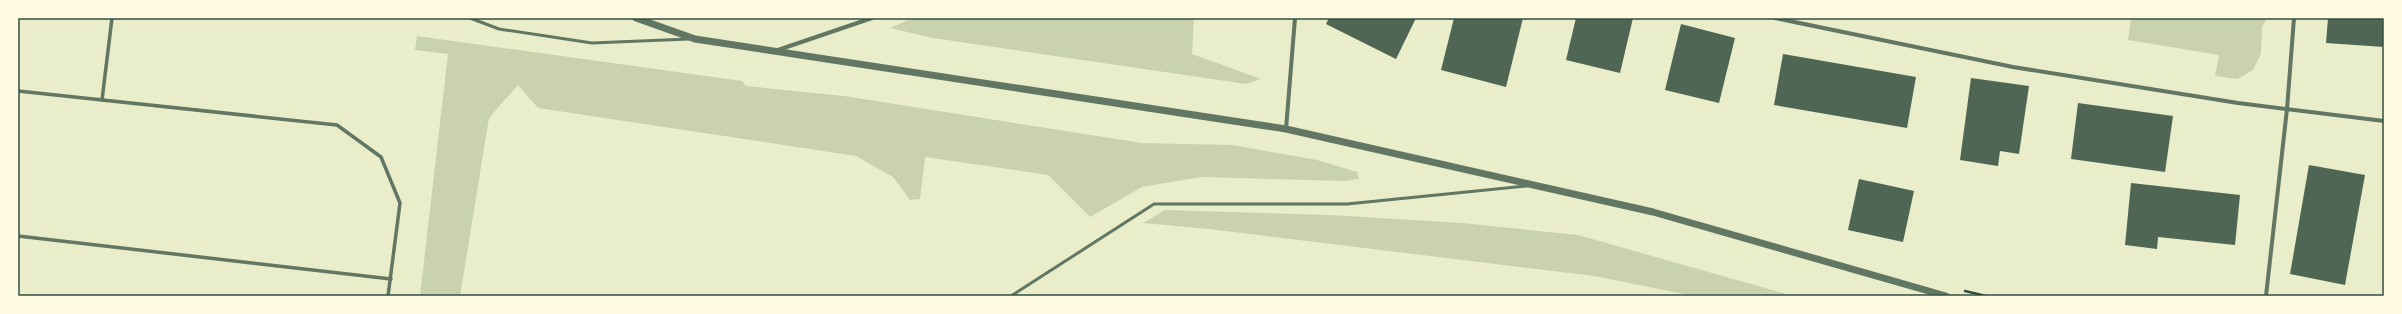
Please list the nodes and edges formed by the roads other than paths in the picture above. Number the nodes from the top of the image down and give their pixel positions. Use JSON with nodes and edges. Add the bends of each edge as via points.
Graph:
{"nodes":[{"id":1,"x":112,"y":18,"type":"edge"},
{"id":2,"x":470,"y":18,"type":"edge"},
{"id":3,"x":636,"y":18,"type":"edge"},
{"id":4,"x":872,"y":18,"type":"edge"},
{"id":5,"x":1295,"y":18,"type":"edge"},
{"id":6,"x":1775,"y":18,"type":"edge"},
{"id":7,"x":2294,"y":18,"type":"edge"},
{"id":8,"x":695,"y":39,"type":"junction"},
{"id":9,"x":775,"y":51,"type":"junction"},
{"id":10,"x":18,"y":91,"type":"edge"},
{"id":11,"x":102,"y":100,"type":"junction"},
{"id":12,"x":2286,"y":109,"type":"junction"},
{"id":13,"x":2384,"y":121,"type":"edge"},
{"id":14,"x":1286,"y":129,"type":"junction"},
{"id":15,"x":1537,"y":185,"type":"junction"},
{"id":16,"x":18,"y":236,"type":"edge"},
{"id":17,"x":391,"y":279,"type":"junction"},
{"id":18,"x":388,"y":296,"type":"edge"},
{"id":19,"x":1011,"y":296,"type":"edge"},
{"id":20,"x":1946,"y":296,"type":"edge"},
{"id":21,"x":2266,"y":296,"type":"edge"}],
"edges":[{"from":1,"to":11,"type":"street"},
{"from":2,"to":8,"type":"lane","via":[[499,29],[592,43]]},
{"from":3,"to":8,"type":"street"},
{"from":4,"to":9,"type":"street"},
{"from":5,"to":14,"type":"street"},
{"from":6,"to":12,"type":"street","via":[[2013,67]]},
{"from":7,"to":12,"type":"street"},
{"from":8,"to":9,"type":"street"},
{"from":9,"to":14,"type":"street"},
{"from":10,"to":11,"type":"street"},
{"from":11,"to":17,"type":"street","via":[[337,125],[380,157],[400,203]]},
{"from":12,"to":13,"type":"street"},
{"from":12,"to":21,"type":"street"},
{"from":14,"to":15,"type":"street"},
{"from":15,"to":19,"type":"lane","via":[[1347,204],[1154,204]]},
{"from":15,"to":20,"type":"street","via":[[1653,212]]},
{"from":16,"to":17,"type":"street"},
{"from":17,"to":18,"type":"street"}]}
